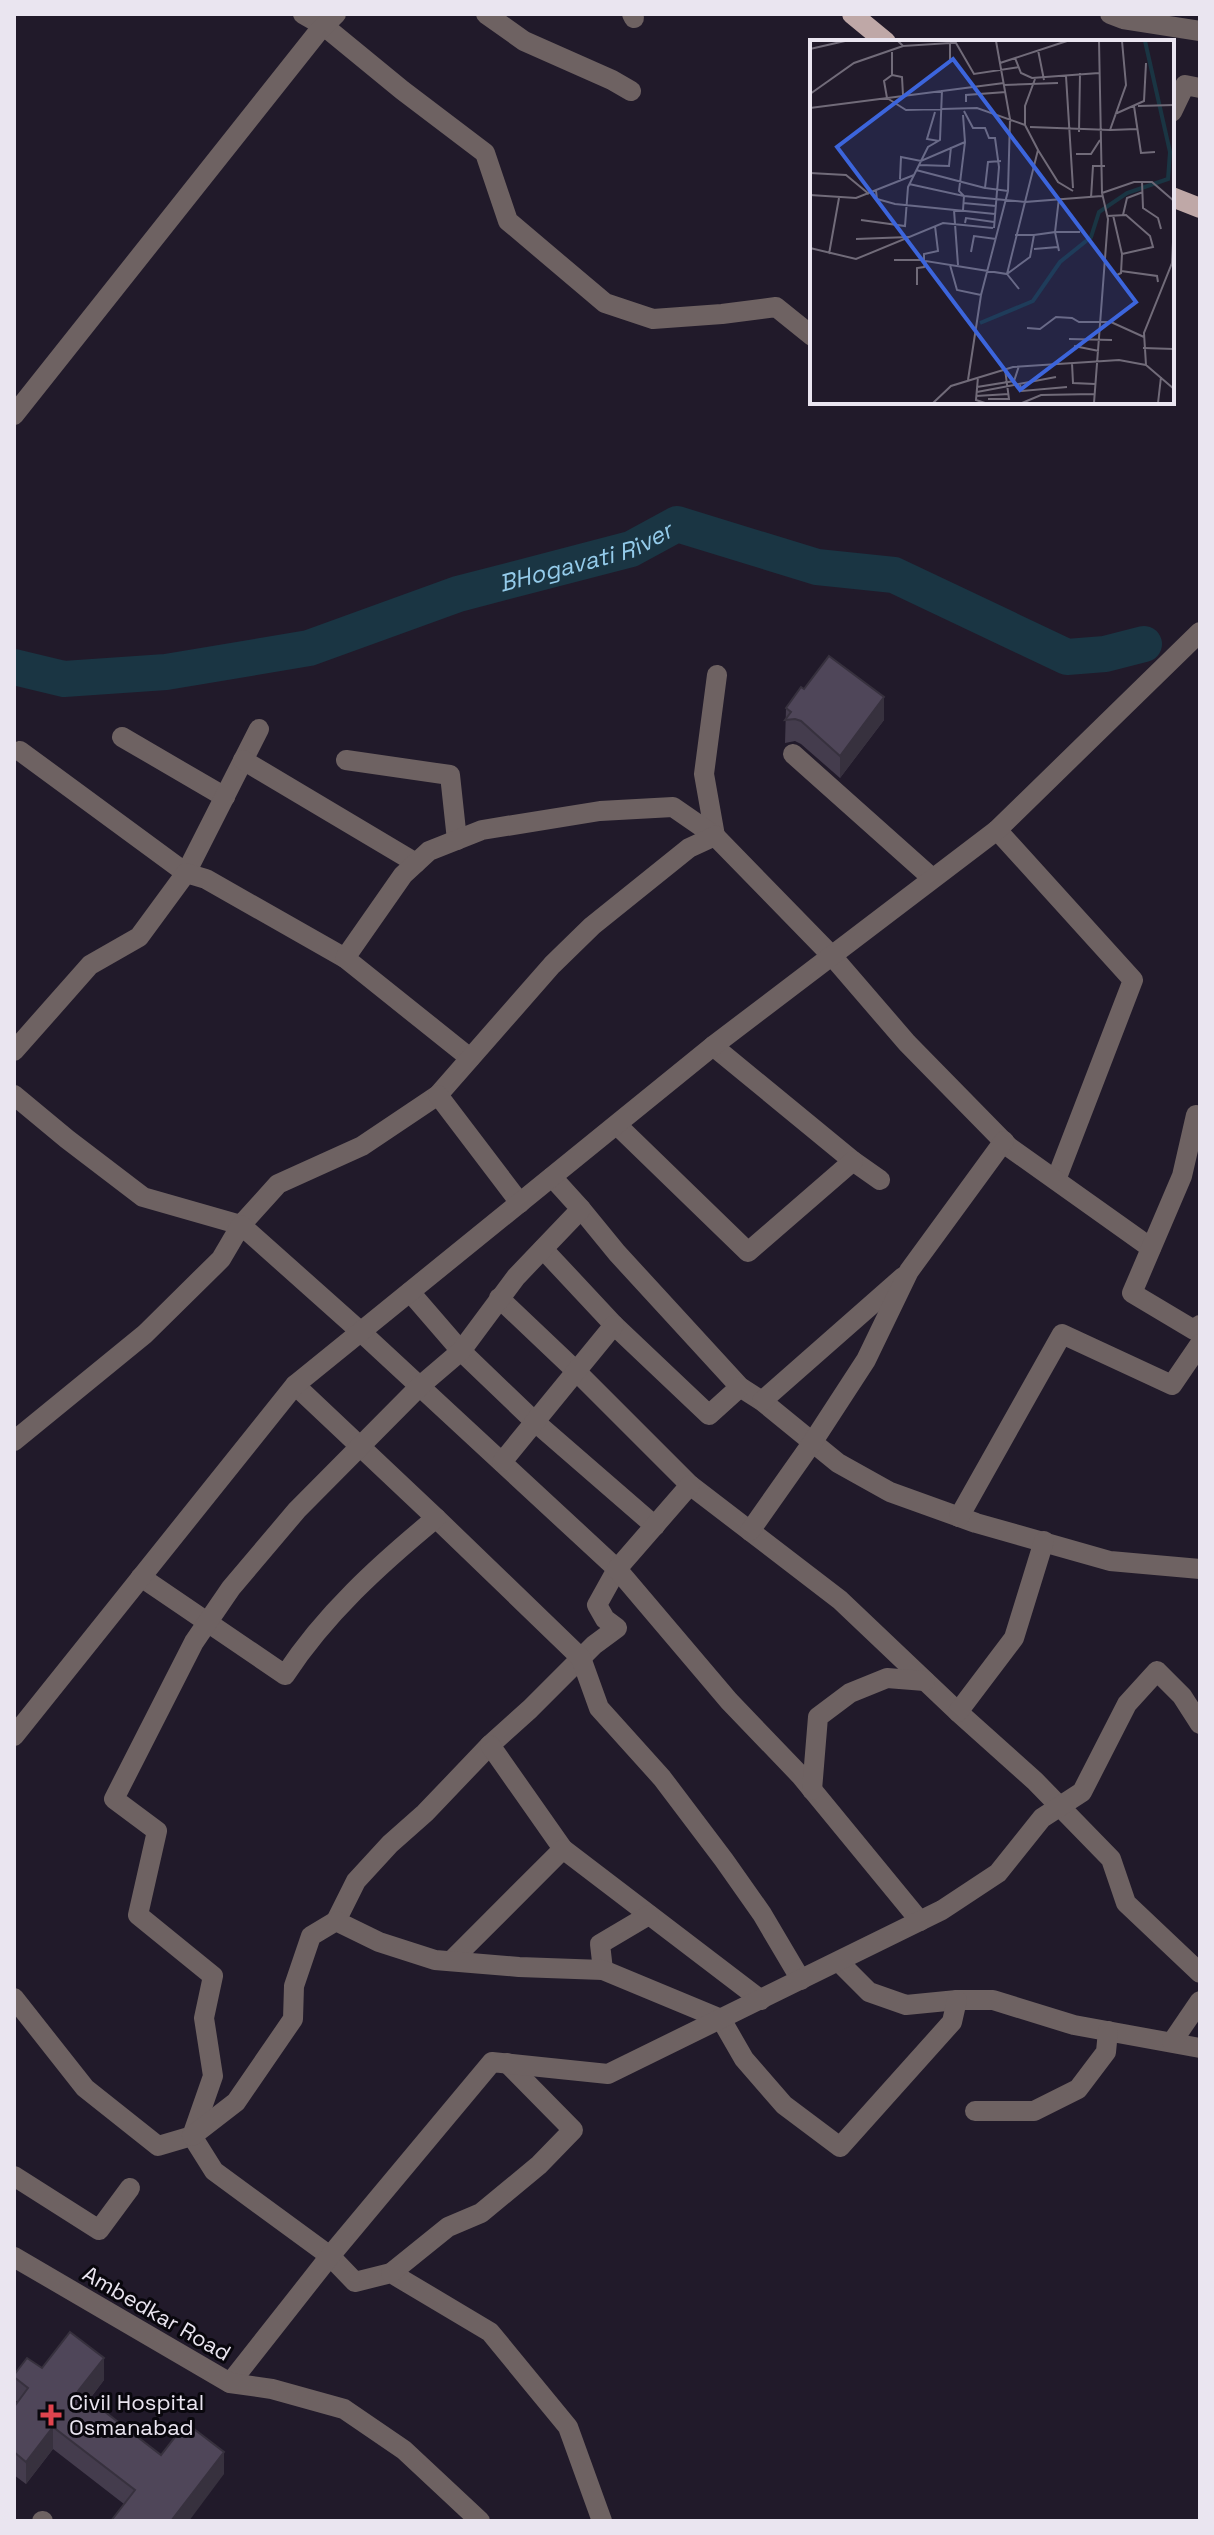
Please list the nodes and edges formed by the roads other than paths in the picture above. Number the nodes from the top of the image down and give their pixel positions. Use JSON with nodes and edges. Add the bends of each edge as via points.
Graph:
{"nodes":[{"id":1,"x":303,"y":14,"type":"edge"},
{"id":2,"x":486,"y":14,"type":"edge"},
{"id":3,"x":852,"y":14,"type":"edge"},
{"id":4,"x":1110,"y":14,"type":"edge"},
{"id":5,"x":330,"y":20,"type":"edge"},
{"id":6,"x":1193,"y":25,"type":"edge"},
{"id":7,"x":884,"y":40,"type":"edge"},
{"id":8,"x":1200,"y":88,"type":"edge"},
{"id":9,"x":631,"y":91,"type":"dead end"},
{"id":10,"x":1174,"y":108,"type":"edge"},
{"id":11,"x":1174,"y":198,"type":"edge"},
{"id":12,"x":1200,"y":208,"type":"edge"},
{"id":13,"x":810,"y":334,"type":"edge"},
{"id":14,"x":14,"y":415,"type":"edge"},
{"id":15,"x":1200,"y":632,"type":"edge"},
{"id":16,"x":717,"y":675,"type":"dead end"},
{"id":17,"x":259,"y":729,"type":"dead end"},
{"id":18,"x":122,"y":737,"type":"dead end"},
{"id":19,"x":20,"y":751,"type":"dead end"},
{"id":20,"x":793,"y":754,"type":"dead end"},
{"id":21,"x":243,"y":760,"type":"junction"},
{"id":22,"x":346,"y":760,"type":"dead end"},
{"id":23,"x":225,"y":797,"type":"junction"},
{"id":24,"x":997,"y":830,"type":"junction"},
{"id":25,"x":715,"y":836,"type":"junction"},
{"id":26,"x":457,"y":840,"type":"junction"},
{"id":27,"x":416,"y":863,"type":"junction"},
{"id":28,"x":186,"y":873,"type":"junction"},
{"id":29,"x":932,"y":878,"type":"junction"},
{"id":30,"x":832,"y":956,"type":"junction"},
{"id":31,"x":345,"y":958,"type":"junction"},
{"id":32,"x":713,"y":1046,"type":"junction"},
{"id":33,"x":14,"y":1051,"type":"edge"},
{"id":34,"x":470,"y":1058,"type":"junction"},
{"id":35,"x":14,"y":1095,"type":"edge"},
{"id":36,"x":438,"y":1095,"type":"junction"},
{"id":37,"x":1196,"y":1115,"type":"dead end"},
{"id":38,"x":617,"y":1125,"type":"junction"},
{"id":39,"x":1004,"y":1141,"type":"junction"},
{"id":40,"x":853,"y":1161,"type":"junction"},
{"id":41,"x":552,"y":1177,"type":"junction"},
{"id":42,"x":880,"y":1180,"type":"dead end"},
{"id":43,"x":1056,"y":1180,"type":"junction"},
{"id":44,"x":520,"y":1203,"type":"junction"},
{"id":45,"x":581,"y":1209,"type":"junction"},
{"id":46,"x":241,"y":1225,"type":"junction"},
{"id":47,"x":1151,"y":1248,"type":"junction"},
{"id":48,"x":543,"y":1249,"type":"junction"},
{"id":49,"x":909,"y":1271,"type":"junction"},
{"id":50,"x":410,"y":1292,"type":"junction"},
{"id":51,"x":499,"y":1298,"type":"junction"},
{"id":52,"x":614,"y":1325,"type":"junction"},
{"id":53,"x":1200,"y":1325,"type":"edge"},
{"id":54,"x":361,"y":1332,"type":"junction"},
{"id":55,"x":1200,"y":1344,"type":"edge"},
{"id":56,"x":461,"y":1351,"type":"junction"},
{"id":57,"x":576,"y":1371,"type":"junction"},
{"id":58,"x":295,"y":1385,"type":"junction"},
{"id":59,"x":420,"y":1386,"type":"junction"},
{"id":60,"x":740,"y":1387,"type":"junction"},
{"id":61,"x":762,"y":1401,"type":"junction"},
{"id":62,"x":534,"y":1421,"type":"junction"},
{"id":63,"x":14,"y":1441,"type":"edge"},
{"id":64,"x":812,"y":1443,"type":"junction"},
{"id":65,"x":361,"y":1448,"type":"junction"},
{"id":66,"x":502,"y":1462,"type":"junction"},
{"id":67,"x":690,"y":1485,"type":"junction"},
{"id":68,"x":959,"y":1517,"type":"junction"},
{"id":69,"x":436,"y":1518,"type":"junction"},
{"id":70,"x":655,"y":1526,"type":"junction"},
{"id":71,"x":750,"y":1531,"type":"junction"},
{"id":72,"x":1044,"y":1541,"type":"junction"},
{"id":73,"x":617,"y":1569,"type":"junction"},
{"id":74,"x":1196,"y":1573,"type":"edge"},
{"id":75,"x":141,"y":1577,"type":"junction"},
{"id":76,"x":208,"y":1623,"type":"junction"},
{"id":77,"x":581,"y":1658,"type":"junction"},
{"id":78,"x":925,"y":1681,"type":"junction"},
{"id":79,"x":958,"y":1712,"type":"junction"},
{"id":80,"x":1200,"y":1724,"type":"edge"},
{"id":81,"x":14,"y":1736,"type":"edge"},
{"id":82,"x":490,"y":1745,"type":"junction"},
{"id":83,"x":812,"y":1790,"type":"junction"},
{"id":84,"x":1059,"y":1807,"type":"junction"},
{"id":85,"x":563,"y":1849,"type":"junction"},
{"id":86,"x":649,"y":1915,"type":"junction"},
{"id":87,"x":336,"y":1921,"type":"junction"},
{"id":88,"x":920,"y":1921,"type":"junction"},
{"id":89,"x":451,"y":1961,"type":"junction"},
{"id":90,"x":839,"y":1962,"type":"junction"},
{"id":91,"x":603,"y":1970,"type":"junction"},
{"id":92,"x":1200,"y":1973,"type":"edge"},
{"id":93,"x":801,"y":1980,"type":"junction"},
{"id":94,"x":14,"y":1998,"type":"edge"},
{"id":95,"x":761,"y":2000,"type":"junction"},
{"id":96,"x":957,"y":2000,"type":"junction"},
{"id":97,"x":1200,"y":2001,"type":"edge"},
{"id":98,"x":721,"y":2019,"type":"junction"},
{"id":99,"x":20,"y":2022,"type":"edge"},
{"id":100,"x":1108,"y":2031,"type":"junction"},
{"id":101,"x":1172,"y":2042,"type":"junction"},
{"id":102,"x":1200,"y":2048,"type":"edge"},
{"id":103,"x":507,"y":2063,"type":"junction"},
{"id":104,"x":975,"y":2111,"type":"dead end"},
{"id":105,"x":192,"y":2136,"type":"junction"},
{"id":106,"x":14,"y":2176,"type":"edge"},
{"id":107,"x":130,"y":2188,"type":"dead end"},
{"id":108,"x":330,"y":2256,"type":"junction"},
{"id":109,"x":14,"y":2257,"type":"edge"},
{"id":110,"x":391,"y":2273,"type":"junction"},
{"id":111,"x":230,"y":2383,"type":"junction"},
{"id":112,"x":480,"y":2521,"type":"edge"},
{"id":113,"x":602,"y":2521,"type":"edge"}],
"edges":[{"from":1,"to":5,"type":"street"},
{"from":2,"to":9,"type":"street","via":[[524,41]]},
{"from":3,"to":7,"type":"main road"},
{"from":4,"to":6,"type":"street"},
{"from":5,"to":13,"type":"street","via":[[402,90],[485,153],[508,221],[605,303],[653,319],[776,307]]},
{"from":5,"to":14,"type":"street"},
{"from":8,"to":10,"type":"street","via":[[1185,85]]},
{"from":11,"to":12,"type":"main road"},
{"from":15,"to":24,"type":"street"},
{"from":16,"to":25,"type":"street","via":[[704,774]]},
{"from":17,"to":21,"type":"street"},
{"from":18,"to":23,"type":"street"},
{"from":19,"to":28,"type":"street"},
{"from":20,"to":29,"type":"street"},
{"from":21,"to":23,"type":"street"},
{"from":21,"to":27,"type":"street"},
{"from":22,"to":26,"type":"street","via":[[450,775]]},
{"from":23,"to":28,"type":"street"},
{"from":24,"to":29,"type":"street"},
{"from":24,"to":43,"type":"street","via":[[1133,980]]},
{"from":25,"to":26,"type":"street","via":[[673,807],[600,811],[482,830]]},
{"from":25,"to":30,"type":"street"},
{"from":25,"to":34,"type":"street","via":[[689,848],[592,926]]},
{"from":26,"to":27,"type":"street","via":[[429,851]]},
{"from":27,"to":31,"type":"street"},
{"from":28,"to":31,"type":"street","via":[[206,879]]},
{"from":28,"to":33,"type":"street","via":[[139,937],[90,965]]},
{"from":29,"to":30,"type":"street"},
{"from":30,"to":32,"type":"street"},
{"from":30,"to":39,"type":"street","via":[[907,1043]]},
{"from":31,"to":34,"type":"street"},
{"from":32,"to":38,"type":"street"},
{"from":32,"to":40,"type":"street"},
{"from":34,"to":36,"type":"street"},
{"from":35,"to":46,"type":"street","via":[[143,1197]]},
{"from":36,"to":44,"type":"street"},
{"from":36,"to":46,"type":"street","via":[[362,1146],[278,1184]]},
{"from":37,"to":47,"type":"street","via":[[1182,1176]]},
{"from":38,"to":40,"type":"street","via":[[748,1252]]},
{"from":38,"to":41,"type":"street"},
{"from":39,"to":43,"type":"street"},
{"from":39,"to":49,"type":"street"},
{"from":40,"to":42,"type":"street"},
{"from":41,"to":44,"type":"street"},
{"from":41,"to":45,"type":"street"},
{"from":43,"to":47,"type":"street"},
{"from":44,"to":50,"type":"street"},
{"from":45,"to":48,"type":"street"},
{"from":45,"to":60,"type":"street"},
{"from":46,"to":54,"type":"street"},
{"from":46,"to":63,"type":"street","via":[[221,1259],[145,1334]]},
{"from":47,"to":53,"type":"street","via":[[1132,1293],[1194,1330]]},
{"from":48,"to":51,"type":"street"},
{"from":48,"to":52,"type":"street"},
{"from":49,"to":61,"type":"street"},
{"from":49,"to":64,"type":"street","via":[[866,1360]]},
{"from":50,"to":54,"type":"street"},
{"from":50,"to":56,"type":"street"},
{"from":51,"to":56,"type":"street"},
{"from":51,"to":57,"type":"street"},
{"from":52,"to":57,"type":"street"},
{"from":52,"to":60,"type":"street","via":[[709,1415]]},
{"from":54,"to":58,"type":"street"},
{"from":54,"to":59,"type":"street"},
{"from":55,"to":68,"type":"street","via":[[1172,1385],[1062,1334]]},
{"from":56,"to":59,"type":"street"},
{"from":56,"to":62,"type":"street"},
{"from":57,"to":62,"type":"street"},
{"from":57,"to":67,"type":"street"},
{"from":58,"to":65,"type":"street"},
{"from":58,"to":75,"type":"street"},
{"from":59,"to":65,"type":"street"},
{"from":59,"to":66,"type":"street"},
{"from":60,"to":61,"type":"street"},
{"from":61,"to":64,"type":"street"},
{"from":62,"to":66,"type":"street"},
{"from":62,"to":70,"type":"street"},
{"from":64,"to":68,"type":"street","via":[[890,1492]]},
{"from":64,"to":71,"type":"street"},
{"from":65,"to":69,"type":"street"},
{"from":65,"to":76,"type":"street","via":[[297,1510]]},
{"from":66,"to":73,"type":"street"},
{"from":67,"to":70,"type":"street"},
{"from":67,"to":71,"type":"street"},
{"from":68,"to":72,"type":"street"},
{"from":69,"to":76,"type":"street","via":[[359,1586],[307,1642],[285,1675]]},
{"from":69,"to":77,"type":"street"},
{"from":70,"to":73,"type":"street"},
{"from":71,"to":78,"type":"street","via":[[840,1600]]},
{"from":72,"to":74,"type":"street","via":[[1110,1561]]},
{"from":72,"to":79,"type":"street","via":[[1014,1638]]},
{"from":73,"to":77,"type":"street","via":[[597,1605],[617,1628]]},
{"from":73,"to":83,"type":"street"},
{"from":75,"to":76,"type":"street"},
{"from":75,"to":81,"type":"street"},
{"from":76,"to":105,"type":"street","via":[[114,1799],[157,1831],[138,1915],[213,1976],[204,2018],[213,2076]]},
{"from":77,"to":82,"type":"street"},
{"from":77,"to":93,"type":"street","via":[[599,1708],[662,1778],[724,1860]]},
{"from":78,"to":79,"type":"street"},
{"from":78,"to":83,"type":"street","via":[[887,1678],[850,1693],[818,1717]]},
{"from":79,"to":84,"type":"street"},
{"from":80,"to":84,"type":"street","via":[[1157,1671],[1127,1704],[1082,1792]]},
{"from":82,"to":85,"type":"street"},
{"from":82,"to":87,"type":"street","via":[[356,1881]]},
{"from":83,"to":88,"type":"street"},
{"from":84,"to":88,"type":"street","via":[[1042,1818],[998,1873]]},
{"from":84,"to":92,"type":"street","via":[[1111,1859],[1126,1903]]},
{"from":85,"to":86,"type":"street"},
{"from":85,"to":89,"type":"street"},
{"from":86,"to":91,"type":"street","via":[[600,1944]]},
{"from":86,"to":95,"type":"street"},
{"from":87,"to":89,"type":"street","via":[[379,1942]]},
{"from":87,"to":105,"type":"street","via":[[311,1936],[294,1986],[293,2019],[236,2102]]},
{"from":88,"to":90,"type":"street"},
{"from":89,"to":91,"type":"street"},
{"from":90,"to":93,"type":"street"},
{"from":90,"to":96,"type":"street","via":[[869,1992],[906,2005]]},
{"from":91,"to":98,"type":"street"},
{"from":93,"to":95,"type":"street"},
{"from":94,"to":99,"type":"street"},
{"from":95,"to":98,"type":"street"},
{"from":96,"to":98,"type":"street","via":[[952,2022],[840,2147],[784,2105],[744,2059]]},
{"from":96,"to":100,"type":"street","via":[[993,2000]]},
{"from":97,"to":101,"type":"street"},
{"from":98,"to":103,"type":"street","via":[[608,2074]]},
{"from":99,"to":105,"type":"street","via":[[85,2088],[158,2146]]},
{"from":100,"to":101,"type":"street"},
{"from":100,"to":104,"type":"street","via":[[1106,2052],[1078,2089],[1034,2111]]},
{"from":101,"to":102,"type":"street"},
{"from":103,"to":108,"type":"street","via":[[492,2062]]},
{"from":103,"to":110,"type":"street","via":[[573,2130],[481,2213],[448,2227]]},
{"from":105,"to":108,"type":"street","via":[[214,2171]]},
{"from":106,"to":107,"type":"street","via":[[99,2230]]},
{"from":108,"to":110,"type":"street","via":[[355,2282]]},
{"from":108,"to":111,"type":"street"},
{"from":109,"to":111,"type":"street","name":"Ambedkar Road"},
{"from":110,"to":113,"type":"street","via":[[490,2332],[568,2427]]},
{"from":111,"to":112,"type":"street","name":"Ambedkar Road","via":[[344,2409],[404,2450]]}]}
